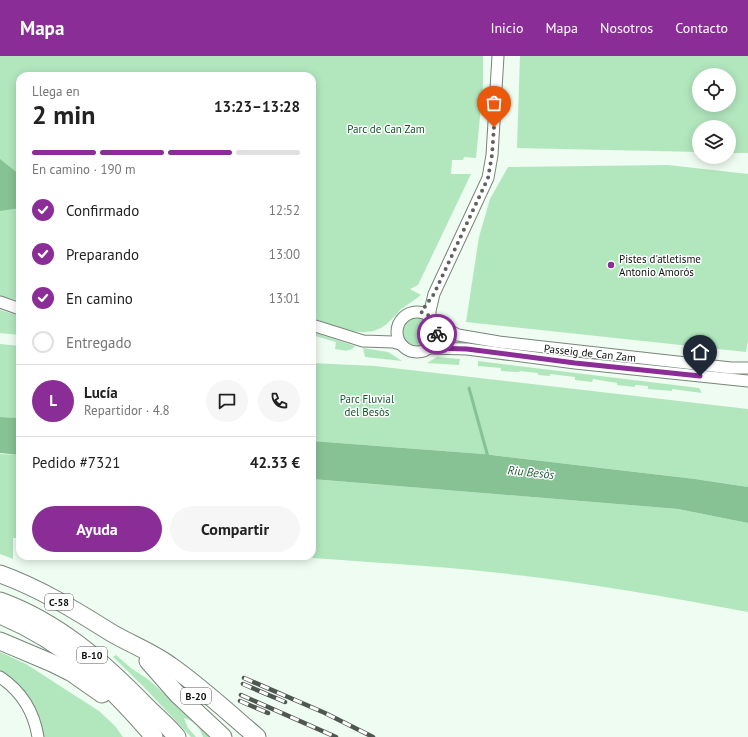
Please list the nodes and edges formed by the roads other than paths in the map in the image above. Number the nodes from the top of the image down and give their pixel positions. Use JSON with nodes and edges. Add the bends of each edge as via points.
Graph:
{"nodes":[{"id":1,"x":498,"y":56,"type":"edge"},
{"id":2,"x":0,"y":302,"type":"edge"},
{"id":3,"x":16,"y":308,"type":"edge"},
{"id":4,"x":429,"y":317,"type":"junction"},
{"id":5,"x":316,"y":326,"type":"edge"},
{"id":6,"x":400,"y":344,"type":"junction"},
{"id":7,"x":430,"y":348,"type":"junction"},
{"id":8,"x":748,"y":368,"type":"edge"},
{"id":9,"x":748,"y":381,"type":"edge"},
{"id":10,"x":0,"y":574,"type":"edge"},
{"id":11,"x":0,"y":601,"type":"edge"},
{"id":12,"x":0,"y":615,"type":"edge"},
{"id":13,"x":115,"y":635,"type":"junction"},
{"id":14,"x":0,"y":641,"type":"edge"},
{"id":15,"x":148,"y":660,"type":"junction"},
{"id":16,"x":0,"y":677,"type":"edge"},
{"id":17,"x":38,"y":737,"type":"edge"},
{"id":18,"x":149,"y":737,"type":"edge"},
{"id":19,"x":154,"y":737,"type":"edge"},
{"id":20,"x":178,"y":737,"type":"edge"},
{"id":21,"x":223,"y":737,"type":"edge"},
{"id":22,"x":239,"y":737,"type":"edge"},
{"id":23,"x":257,"y":737,"type":"edge"}],
"edges":[{"from":1,"to":4,"type":"street","via":[[492,155],[488,178],[434,294]]},
{"from":2,"to":3,"type":"street"},
{"from":4,"to":6,"type":"street","via":[[408,313],[400,320],[396,331]]},
{"from":4,"to":7,"type":"street","via":[[437,335]]},
{"from":4,"to":8,"type":"street","name":"Passeig de Can Zam","via":[[458,335],[499,342]]},
{"from":5,"to":6,"type":"street","via":[[363,341]]},
{"from":6,"to":7,"type":"street","via":[[414,353]]},
{"from":7,"to":9,"type":"street","name":"Passeig de Can Zam","via":[[467,349]]},
{"from":10,"to":13,"type":"highway","number":"C-58","via":[[46,594]]},
{"from":11,"to":20,"type":"highway","number":"B-10","via":[[42,620],[82,646],[121,680]]},
{"from":12,"to":19,"type":"highway","via":[[58,645],[88,668],[124,702]]},
{"from":13,"to":15,"type":"highway","number":"C-58"},
{"from":13,"to":23,"type":"highway","via":[[171,666]]},
{"from":14,"to":18,"type":"highway","via":[[52,663],[86,682]]},
{"from":15,"to":21,"type":"highway","via":[[177,694]]},
{"from":15,"to":22,"type":"highway","number":"B-20","via":[[183,684]]},
{"from":16,"to":17,"type":"street","via":[[10,683],[26,703],[37,726]]}]}
